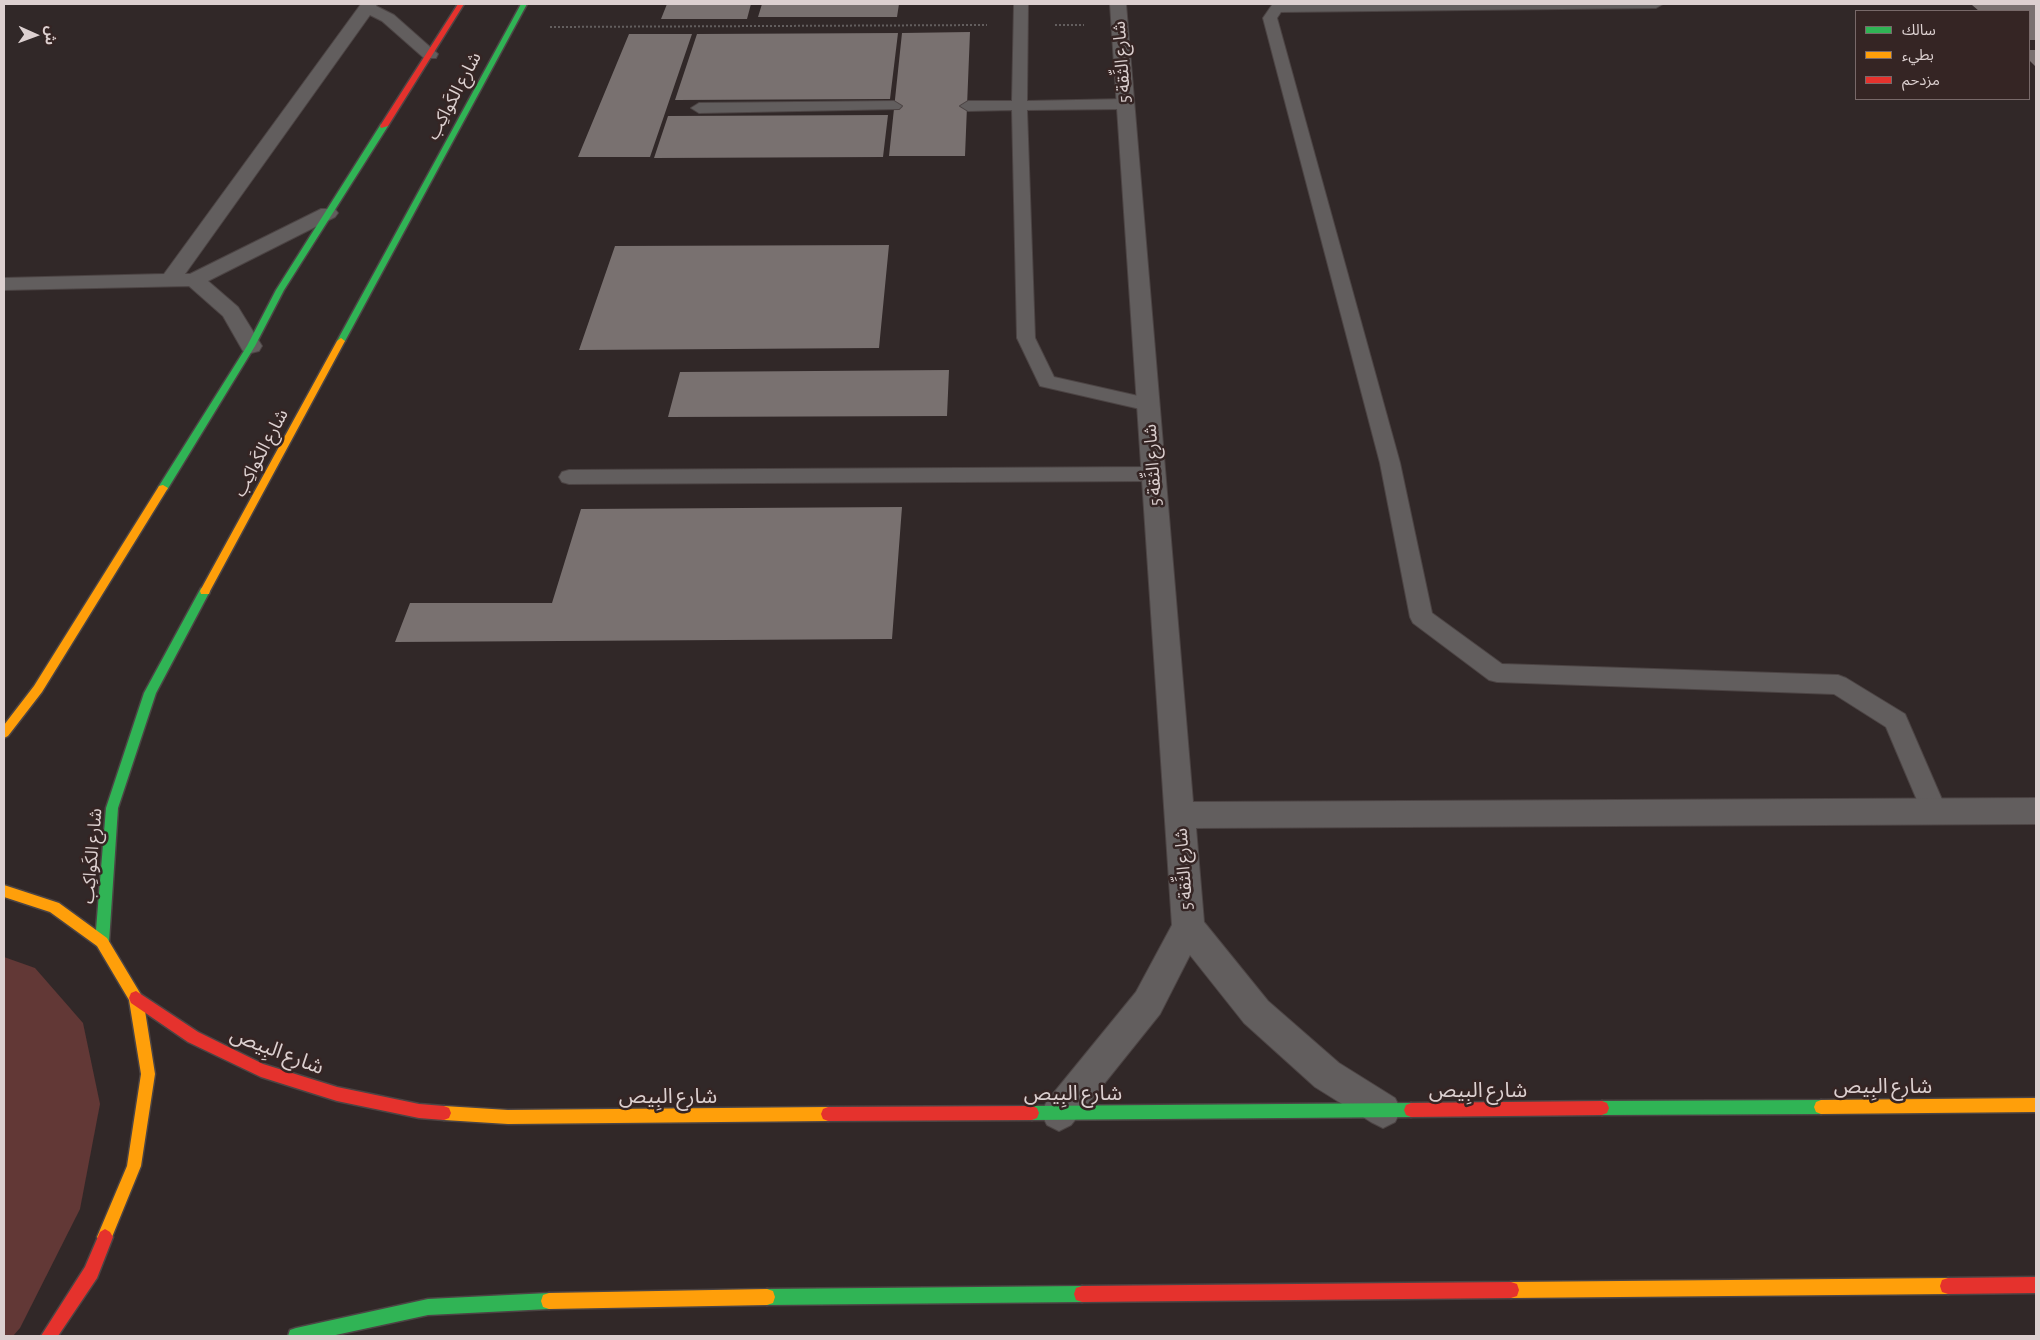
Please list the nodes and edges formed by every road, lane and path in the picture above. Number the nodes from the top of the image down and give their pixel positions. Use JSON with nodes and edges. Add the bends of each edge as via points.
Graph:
{"nodes":[{"id":1,"x":460,"y":4,"type":"edge"},
{"id":2,"x":524,"y":4,"type":"edge"},
{"id":3,"x":1021,"y":4,"type":"edge"},
{"id":4,"x":1656,"y":4,"type":"edge"},
{"id":5,"x":368,"y":6,"type":"edge"},
{"id":6,"x":1119,"y":14,"type":"edge"},
{"id":7,"x":1020,"y":25,"type":"junction"},
{"id":8,"x":511,"y":27,"type":"junction"},
{"id":9,"x":430,"y":54,"type":"junction"},
{"id":10,"x":1126,"y":104,"type":"junction"},
{"id":11,"x":1019,"y":105,"type":"junction"},
{"id":12,"x":894,"y":106,"type":"dead end"},
{"id":13,"x":968,"y":106,"type":"dead end"},
{"id":14,"x":699,"y":108,"type":"dead end"},
{"id":15,"x":328,"y":213,"type":"junction"},
{"id":16,"x":170,"y":280,"type":"junction"},
{"id":17,"x":194,"y":280,"type":"junction"},
{"id":18,"x":4,"y":284,"type":"edge"},
{"id":19,"x":251,"y":346,"type":"junction"},
{"id":20,"x":1148,"y":405,"type":"junction"},
{"id":21,"x":1154,"y":474,"type":"junction"},
{"id":22,"x":569,"y":477,"type":"dead end"},
{"id":23,"x":4,"y":733,"type":"edge"},
{"id":24,"x":2036,"y":810,"type":"edge"},
{"id":25,"x":1934,"y":811,"type":"junction"},
{"id":26,"x":1180,"y":815,"type":"junction"},
{"id":27,"x":4,"y":891,"type":"edge"},
{"id":28,"x":1188,"y":927,"type":"junction"},
{"id":29,"x":102,"y":942,"type":"junction"},
{"id":30,"x":136,"y":998,"type":"junction"},
{"id":31,"x":2036,"y":1105,"type":"edge"},
{"id":32,"x":1383,"y":1110,"type":"junction"},
{"id":33,"x":1059,"y":1113,"type":"junction"},
{"id":34,"x":2036,"y":1285,"type":"edge"},
{"id":35,"x":49,"y":1336,"type":"edge"},
{"id":36,"x":296,"y":1336,"type":"edge"}],
"edges":[{"from":1,"to":9,"type":"street"},
{"from":2,"to":8,"type":"street","name":"شارع الكَواكِب"},
{"from":3,"to":7,"type":"lane"},
{"from":4,"to":25,"type":"lane","via":[[1277,8],[1270,18],[1390,463],[1421,618],[1497,673],[1838,685],[1896,721]]},
{"from":5,"to":9,"type":"street","via":[[388,18]]},
{"from":5,"to":16,"type":"street"},
{"from":6,"to":7,"type":"path"},
{"from":6,"to":10,"type":"street","name":"شارع الثِّقة 5"},
{"from":7,"to":8,"type":"path"},
{"from":7,"to":11,"type":"lane"},
{"from":8,"to":29,"type":"street","name":"شارع الكَواكِب","via":[[150,693],[112,808]]},
{"from":9,"to":15,"type":"street"},
{"from":10,"to":11,"type":"lane"},
{"from":10,"to":20,"type":"street","name":"شارع الثِّقة 5"},
{"from":11,"to":13,"type":"lane"},
{"from":11,"to":20,"type":"lane","via":[[1026,338],[1047,382]]},
{"from":12,"to":14,"type":"lane"},
{"from":15,"to":17,"type":"street"},
{"from":15,"to":19,"type":"street","via":[[280,290]]},
{"from":16,"to":17,"type":"street"},
{"from":16,"to":18,"type":"street"},
{"from":17,"to":19,"type":"street","via":[[231,312]]},
{"from":19,"to":23,"type":"street","via":[[38,689]]},
{"from":20,"to":21,"type":"street","name":"شارع الثِّقة 5"},
{"from":21,"to":22,"type":"lane"},
{"from":21,"to":26,"type":"street","name":"شارع الثِّقة 5"},
{"from":24,"to":25,"type":"street"},
{"from":25,"to":26,"type":"street"},
{"from":26,"to":28,"type":"street","name":"شارع الثِّقة 5"},
{"from":27,"to":29,"type":"street","via":[[54,907]]},
{"from":28,"to":32,"type":"street","name":"شارع الثِّقة 5","via":[[1256,1012],[1327,1075]]},
{"from":28,"to":33,"type":"street","name":"شارع الثِّقة 5","via":[[1148,1003]]},
{"from":29,"to":30,"type":"street"},
{"from":30,"to":33,"type":"street","name":"شارع البِيص","via":[[193,1037],[261,1070],[337,1094],[419,1111],[508,1117]]},
{"from":30,"to":35,"type":"street","via":[[148,1074],[134,1166],[91,1272]]},
{"from":31,"to":32,"type":"street","name":"شارع البِيص"},
{"from":32,"to":33,"type":"street","name":"شارع البِيص"},
{"from":34,"to":36,"type":"street","via":[[581,1299],[428,1307]]}]}
